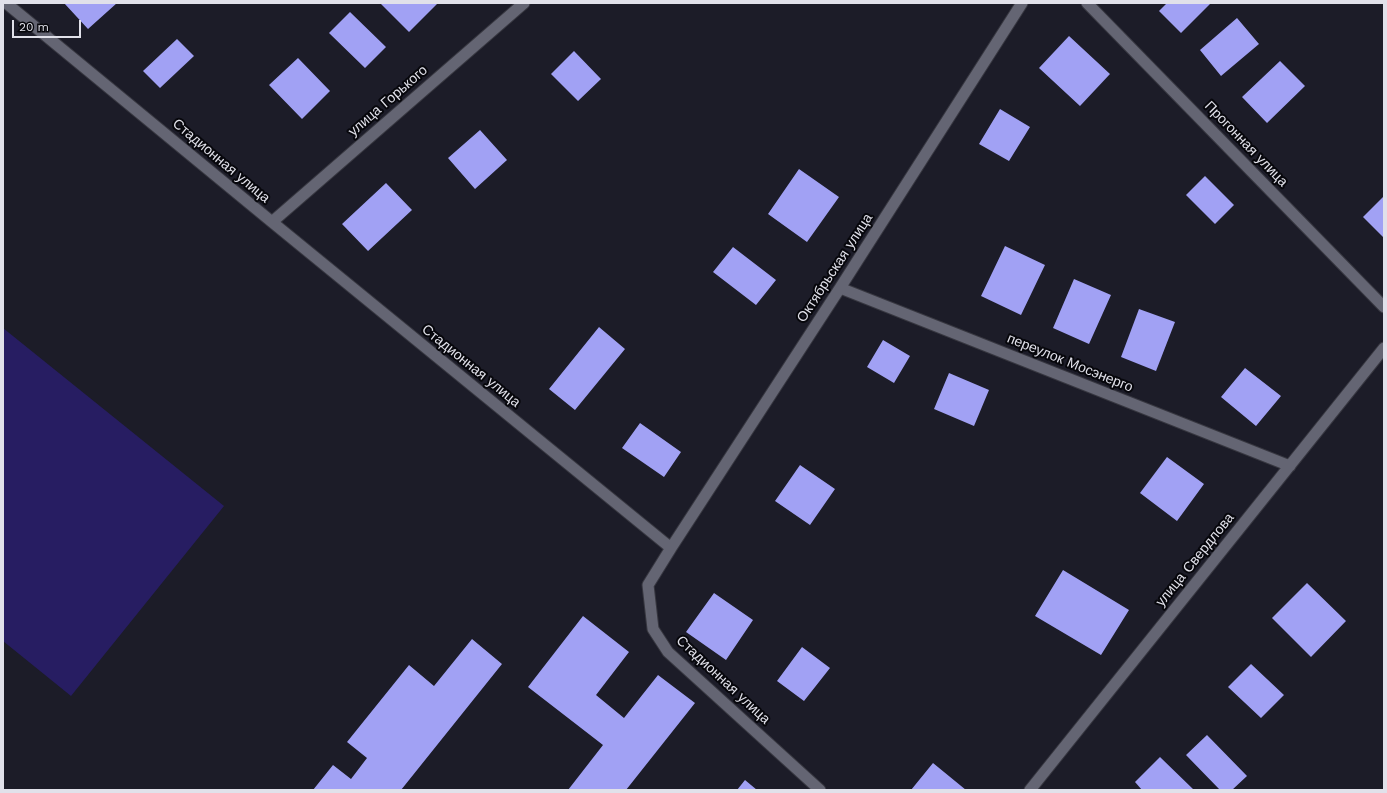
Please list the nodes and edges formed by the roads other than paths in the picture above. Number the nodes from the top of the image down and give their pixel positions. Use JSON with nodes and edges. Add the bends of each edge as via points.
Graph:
{"nodes":[{"id":1,"x":6,"y":3,"type":"edge"},
{"id":2,"x":524,"y":3,"type":"edge"},
{"id":3,"x":1022,"y":3,"type":"edge"},
{"id":4,"x":1087,"y":3,"type":"edge"},
{"id":5,"x":272,"y":222,"type":"junction"},
{"id":6,"x":840,"y":288,"type":"junction"},
{"id":7,"x":1384,"y":307,"type":"edge"},
{"id":8,"x":1384,"y":348,"type":"edge"},
{"id":9,"x":1290,"y":466,"type":"junction"},
{"id":10,"x":671,"y":548,"type":"junction"},
{"id":11,"x":820,"y":790,"type":"edge"},
{"id":12,"x":1030,"y":790,"type":"edge"}],
"edges":[{"from":1,"to":5,"type":"street","name":"Стадионная улица"},
{"from":2,"to":5,"type":"street","name":"улица Горького"},
{"from":3,"to":6,"type":"street","name":"Октябрьская улица"},
{"from":4,"to":7,"type":"street","name":"Прогонная улица"},
{"from":5,"to":10,"type":"street","name":"Стадионная улица"},
{"from":6,"to":9,"type":"street","name":"переулок Мосэнерго"},
{"from":6,"to":10,"type":"street","name":"Октябрьская улица"},
{"from":8,"to":9,"type":"street","name":"улица Свердлова"},
{"from":9,"to":12,"type":"street","name":"улица Свердлова"},
{"from":10,"to":11,"type":"street","name":"Стадионная улица","via":[[648,585],[653,629],[668,652]]}]}
